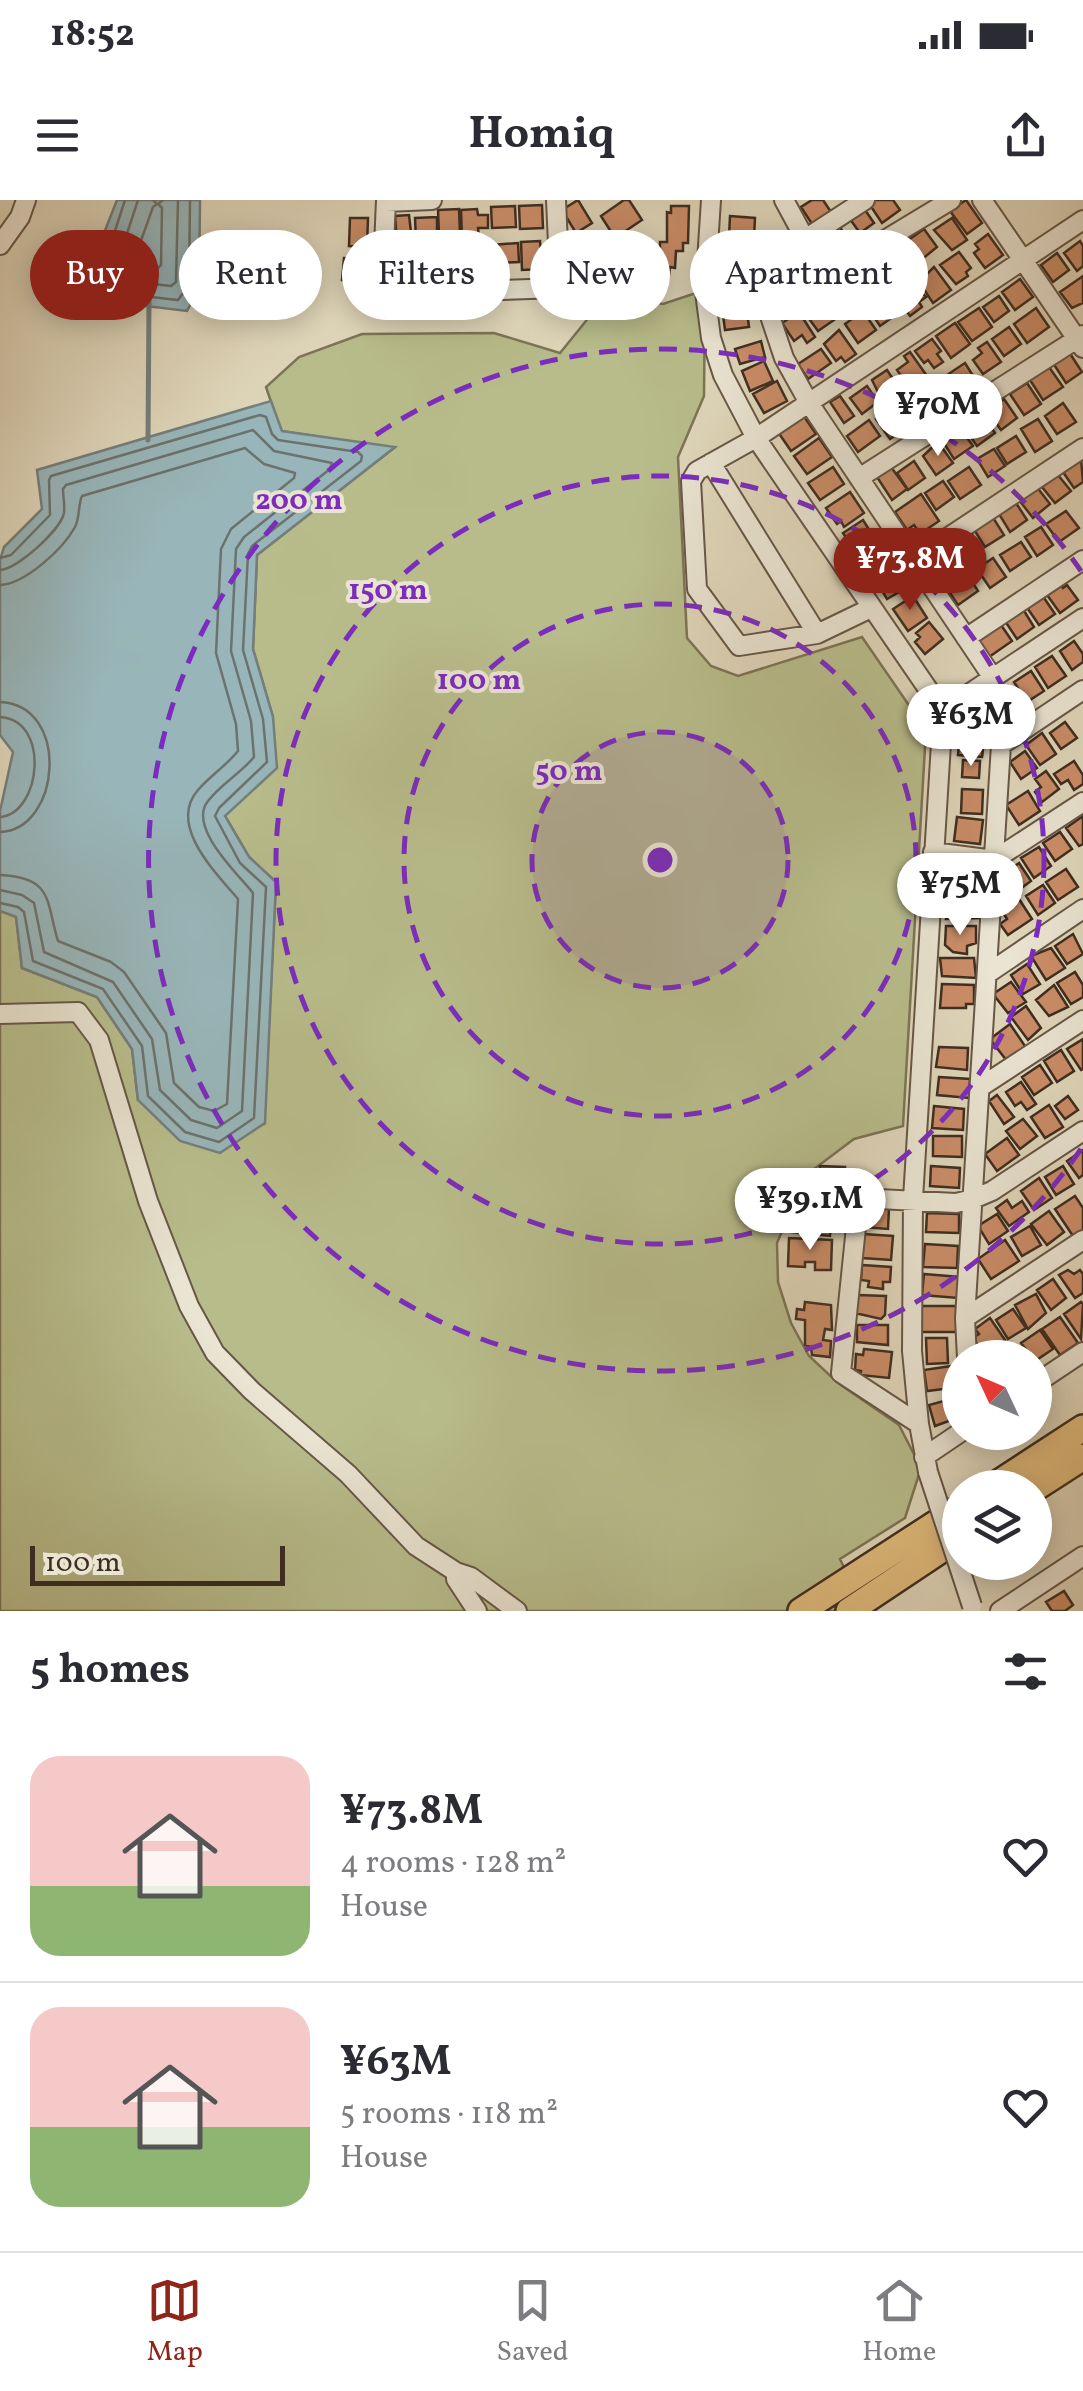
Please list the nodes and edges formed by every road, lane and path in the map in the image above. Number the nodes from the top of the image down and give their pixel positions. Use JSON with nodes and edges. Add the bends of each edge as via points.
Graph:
{"nodes":[{"id":1,"x":26,"y":200,"type":"edge"},
{"id":2,"x":432,"y":200,"type":"edge"},
{"id":3,"x":556,"y":200,"type":"edge"},
{"id":4,"x":711,"y":200,"type":"edge"},
{"id":5,"x":784,"y":200,"type":"edge"},
{"id":6,"x":865,"y":200,"type":"edge"},
{"id":7,"x":951,"y":200,"type":"edge"},
{"id":8,"x":982,"y":200,"type":"edge"},
{"id":9,"x":386,"y":201,"type":"edge"},
{"id":10,"x":1083,"y":220,"type":"edge"},
{"id":11,"x":800,"y":230,"type":"edge"},
{"id":12,"x":819,"y":230,"type":"edge"},
{"id":13,"x":901,"y":230,"type":"edge"},
{"id":14,"x":0,"y":244,"type":"edge"},
{"id":15,"x":1023,"y":260,"type":"junction"},
{"id":16,"x":771,"y":320,"type":"edge"},
{"id":17,"x":1081,"y":341,"type":"edge"},
{"id":18,"x":809,"y":403,"type":"junction"},
{"id":19,"x":756,"y":438,"type":"junction"},
{"id":20,"x":1083,"y":448,"type":"edge"},
{"id":21,"x":711,"y":463,"type":"junction"},
{"id":22,"x":859,"y":478,"type":"junction"},
{"id":23,"x":914,"y":560,"type":"junction"},
{"id":24,"x":1083,"y":560,"type":"edge"},
{"id":25,"x":871,"y":608,"type":"junction"},
{"id":26,"x":1083,"y":618,"type":"edge"},
{"id":27,"x":817,"y":634,"type":"junction"},
{"id":28,"x":966,"y":638,"type":"junction"},
{"id":29,"x":993,"y":678,"type":"junction"},
{"id":30,"x":1083,"y":690,"type":"edge"},
{"id":31,"x":943,"y":711,"type":"junction"},
{"id":32,"x":1083,"y":802,"type":"edge"},
{"id":33,"x":932,"y":852,"type":"junction"},
{"id":34,"x":994,"y":860,"type":"junction"},
{"id":35,"x":1083,"y":910,"type":"edge"},
{"id":36,"x":987,"y":974,"type":"junction"},
{"id":37,"x":0,"y":1014,"type":"edge"},
{"id":38,"x":1083,"y":1020,"type":"edge"},
{"id":39,"x":980,"y":1088,"type":"junction"},
{"id":40,"x":1083,"y":1132,"type":"edge"},
{"id":41,"x":913,"y":1199,"type":"junction"},
{"id":42,"x":972,"y":1199,"type":"junction"},
{"id":43,"x":1083,"y":1240,"type":"edge"},
{"id":44,"x":965,"y":1318,"type":"junction"},
{"id":45,"x":966,"y":1340,"type":"edge"},
{"id":46,"x":1083,"y":1352,"type":"edge"},
{"id":47,"x":1052,"y":1373,"type":"edge"},
{"id":48,"x":918,"y":1424,"type":"junction"},
{"id":49,"x":1083,"y":1428,"type":"edge"},
{"id":50,"x":942,"y":1449,"type":"edge"},
{"id":51,"x":1083,"y":1457,"type":"edge"},
{"id":52,"x":926,"y":1464,"type":"junction"},
{"id":53,"x":1019,"y":1470,"type":"edge"},
{"id":54,"x":1052,"y":1477,"type":"edge"},
{"id":55,"x":942,"y":1520,"type":"edge"},
{"id":56,"x":942,"y":1549,"type":"edge"},
{"id":57,"x":1083,"y":1556,"type":"edge"},
{"id":58,"x":456,"y":1572,"type":"junction"},
{"id":59,"x":1030,"y":1591,"type":"junction"},
{"id":60,"x":973,"y":1608,"type":"edge"},
{"id":61,"x":477,"y":1611,"type":"edge"},
{"id":62,"x":518,"y":1611,"type":"edge"},
{"id":63,"x":801,"y":1611,"type":"edge"},
{"id":64,"x":849,"y":1611,"type":"edge"},
{"id":65,"x":1000,"y":1611,"type":"edge"},
{"id":66,"x":1039,"y":1611,"type":"edge"}],
"edges":[{"from":1,"to":14,"type":"street"},
{"from":2,"to":9,"type":"street"},
{"from":3,"to":9,"type":"street","via":[[560,288],[382,294]]},
{"from":4,"to":19,"type":"street","via":[[705,292],[711,338]]},
{"from":5,"to":11,"type":"street"},
{"from":6,"to":12,"type":"street"},
{"from":7,"to":13,"type":"street"},
{"from":8,"to":15,"type":"street"},
{"from":10,"to":15,"type":"street"},
{"from":15,"to":17,"type":"street"},
{"from":15,"to":18,"type":"street"},
{"from":16,"to":18,"type":"street"},
{"from":17,"to":22,"type":"street"},
{"from":18,"to":19,"type":"street"},
{"from":18,"to":22,"type":"street"},
{"from":19,"to":21,"type":"street"},
{"from":19,"to":25,"type":"street"},
{"from":20,"to":23,"type":"street"},
{"from":21,"to":27,"type":"street"},
{"from":21,"to":27,"type":"street","via":[[690,480],[697,589],[739,646]]},
{"from":22,"to":23,"type":"street"},
{"from":23,"to":28,"type":"street"},
{"from":24,"to":28,"type":"street"},
{"from":25,"to":27,"type":"street"},
{"from":25,"to":31,"type":"street"},
{"from":26,"to":29,"type":"street"},
{"from":28,"to":29,"type":"street"},
{"from":29,"to":31,"type":"street"},
{"from":30,"to":34,"type":"street","via":[[1001,745]]},
{"from":31,"to":33,"type":"street"},
{"from":32,"to":34,"type":"street"},
{"from":33,"to":34,"type":"street"},
{"from":33,"to":41,"type":"street"},
{"from":34,"to":36,"type":"street"},
{"from":35,"to":36,"type":"street"},
{"from":36,"to":39,"type":"street"},
{"from":37,"to":58,"type":"street","via":[[78,1012],[98,1040],[164,1244],[215,1353],[416,1546]]},
{"from":38,"to":39,"type":"street"},
{"from":39,"to":42,"type":"street"},
{"from":40,"to":42,"type":"street"},
{"from":41,"to":42,"type":"street"},
{"from":41,"to":48,"type":"street"},
{"from":41,"to":48,"type":"street","via":[[858,1198],[841,1373]]},
{"from":42,"to":44,"type":"street"},
{"from":43,"to":44,"type":"street"},
{"from":44,"to":45,"type":"street"},
{"from":46,"to":47,"type":"street"},
{"from":48,"to":52,"type":"street"},
{"from":49,"to":53,"type":"highway"},
{"from":50,"to":52,"type":"street"},
{"from":51,"to":54,"type":"highway"},
{"from":52,"to":60,"type":"street","bridge":true},
{"from":55,"to":63,"type":"highway"},
{"from":56,"to":64,"type":"highway"},
{"from":57,"to":59,"type":"street"},
{"from":58,"to":61,"type":"street"},
{"from":58,"to":62,"type":"street"},
{"from":59,"to":65,"type":"street"},
{"from":59,"to":66,"type":"street"}]}
